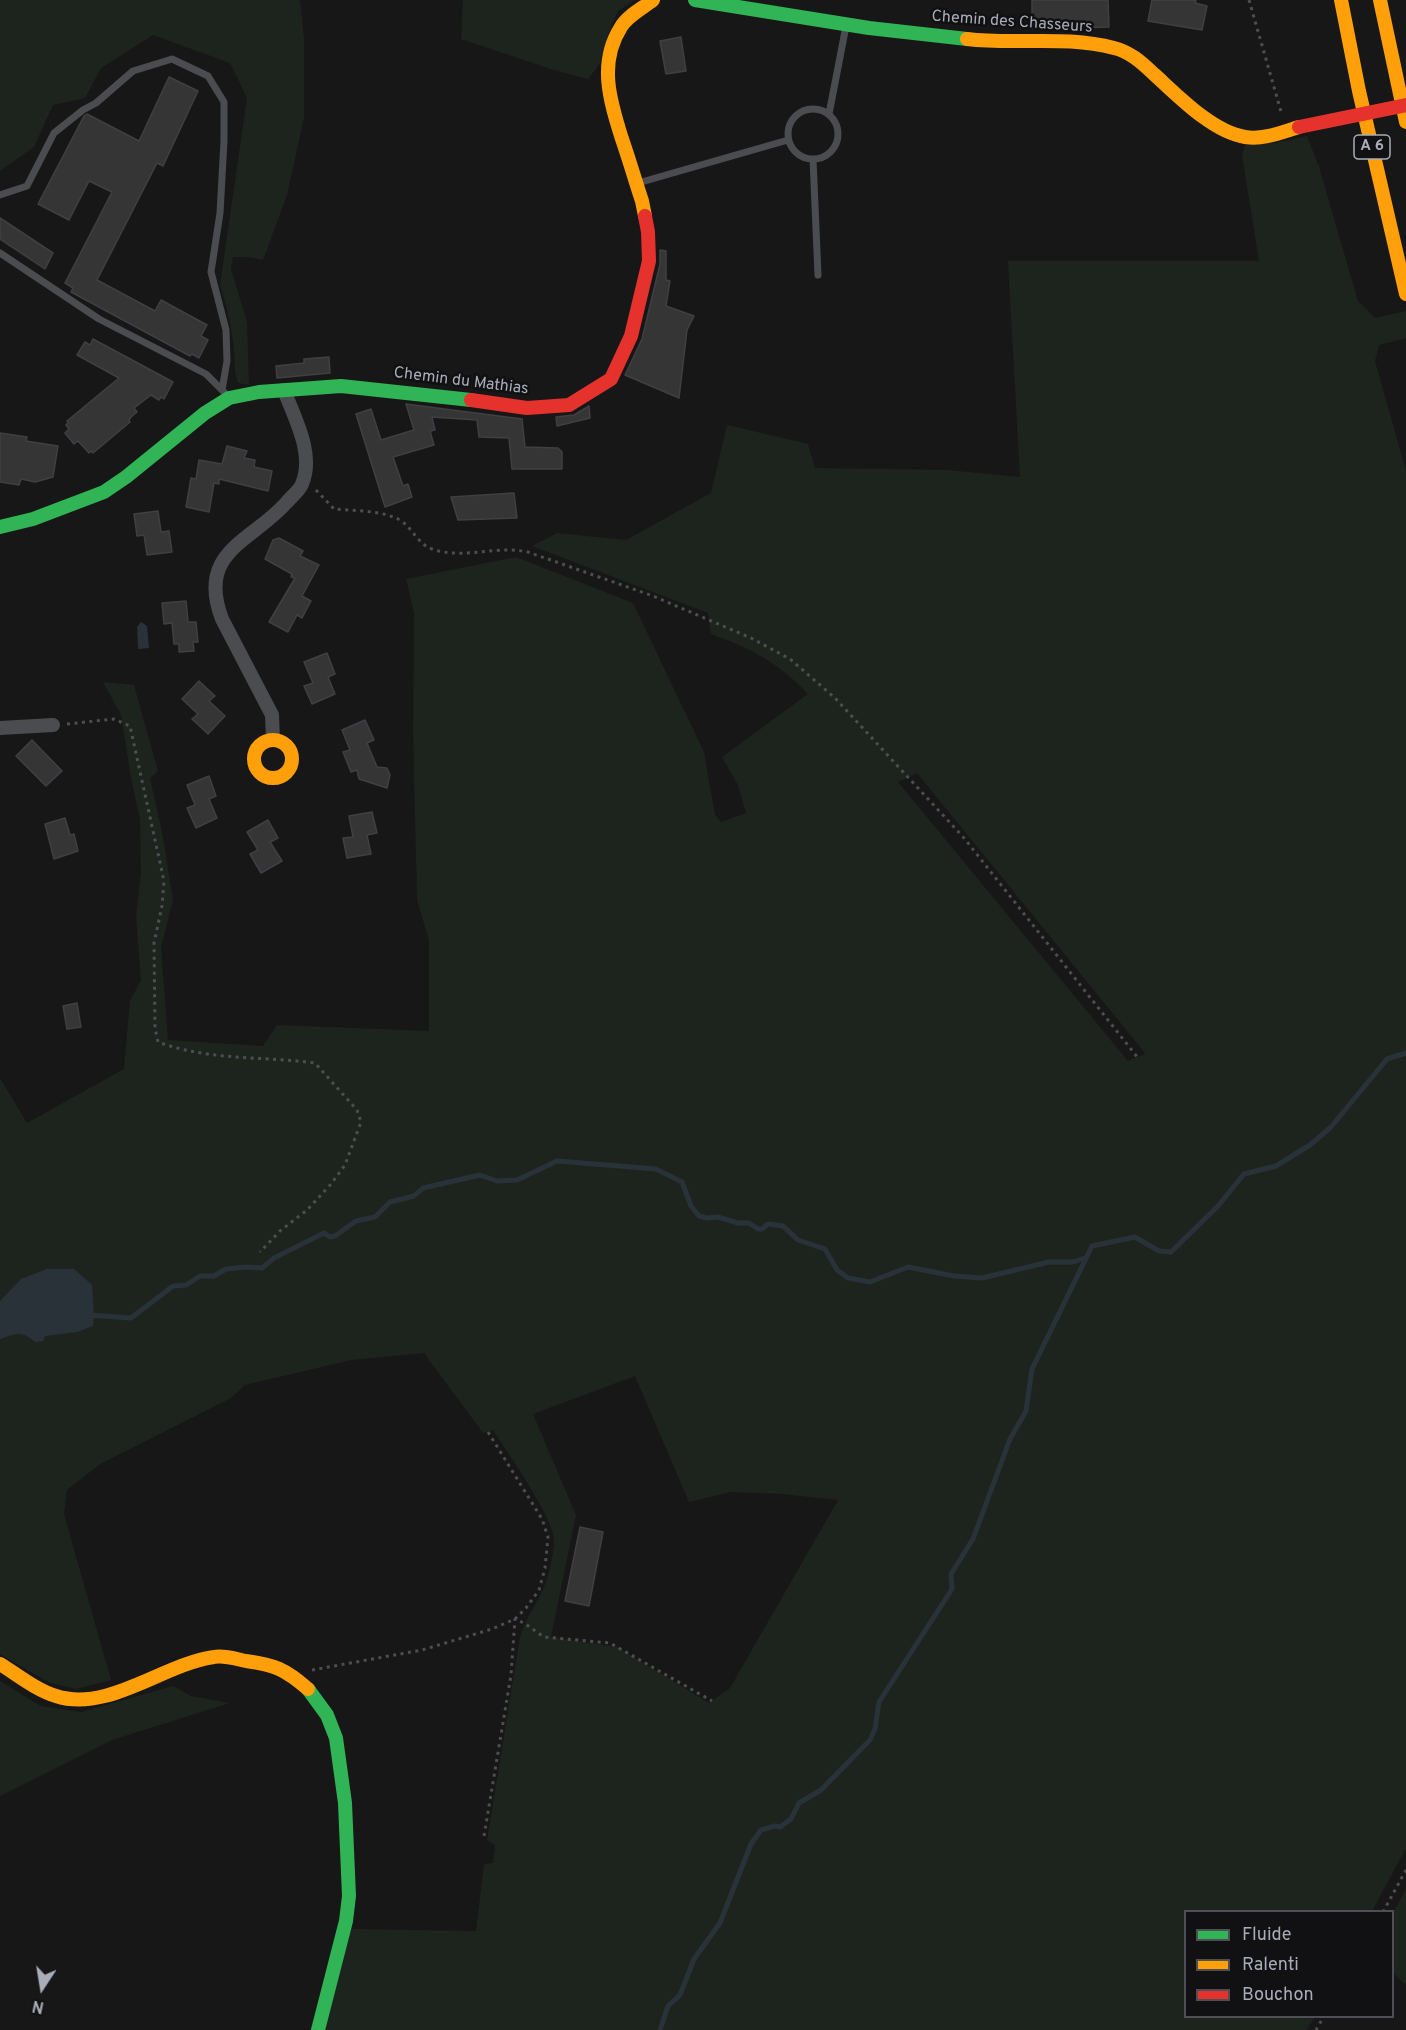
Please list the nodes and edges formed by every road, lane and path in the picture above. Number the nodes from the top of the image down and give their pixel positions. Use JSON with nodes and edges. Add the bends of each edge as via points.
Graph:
{"nodes":[{"id":1,"x":653,"y":0,"type":"edge"},
{"id":2,"x":695,"y":0,"type":"edge"},
{"id":3,"x":1250,"y":0,"type":"edge"},
{"id":4,"x":1341,"y":0,"type":"edge"},
{"id":5,"x":1380,"y":0,"type":"edge"},
{"id":6,"x":847,"y":24,"type":"junction"},
{"id":7,"x":1406,"y":105,"type":"edge"},
{"id":8,"x":829,"y":114,"type":"junction"},
{"id":9,"x":1406,"y":122,"type":"edge"},
{"id":10,"x":1293,"y":129,"type":"junction"},
{"id":11,"x":788,"y":140,"type":"junction"},
{"id":12,"x":813,"y":159,"type":"junction"},
{"id":13,"x":636,"y":183,"type":"junction"},
{"id":14,"x":0,"y":195,"type":"edge"},
{"id":15,"x":0,"y":253,"type":"edge"},
{"id":16,"x":818,"y":275,"type":"dead end"},
{"id":17,"x":1406,"y":294,"type":"edge"},
{"id":18,"x":284,"y":390,"type":"junction"},
{"id":19,"x":225,"y":394,"type":"junction"},
{"id":20,"x":303,"y":479,"type":"junction"},
{"id":21,"x":0,"y":527,"type":"edge"},
{"id":22,"x":53,"y":725,"type":"joint"},
{"id":23,"x":0,"y":728,"type":"edge"},
{"id":24,"x":273,"y":740,"type":"dead end"},
{"id":25,"x":1138,"y":1058,"type":"dead end"},
{"id":26,"x":260,"y":1252,"type":"dead end"},
{"id":27,"x":488,"y":1432,"type":"dead end"},
{"id":28,"x":515,"y":1619,"type":"junction"},
{"id":29,"x":0,"y":1664,"type":"edge"},
{"id":30,"x":293,"y":1676,"type":"junction"},
{"id":31,"x":712,"y":1701,"type":"dead end"},
{"id":32,"x":484,"y":1836,"type":"dead end"},
{"id":33,"x":1406,"y":1870,"type":"edge"},
{"id":34,"x":1384,"y":1910,"type":"edge"},
{"id":35,"x":318,"y":2030,"type":"edge"}],
"edges":[{"from":1,"to":13,"type":"main road","name":"Chemin du Mathias","via":[[622,24],[608,62],[611,103]]},
{"from":2,"to":6,"type":"main road","name":"Chemin des Chasseurs"},
{"from":3,"to":10,"type":"path"},
{"from":4,"to":17,"type":"main road","number":"A 6"},
{"from":5,"to":9,"type":"main road","number":"A 6"},
{"from":6,"to":8,"type":"lane"},
{"from":6,"to":10,"type":"main road","name":"Chemin des Chasseurs","via":[[975,40],[1071,40],[1116,48],[1138,59],[1218,127],[1245,137],[1266,137]]},
{"from":7,"to":10,"type":"main road","name":"Chemin des Chasseurs","bridge":true},
{"from":8,"to":11,"type":"lane","via":[[814,108],[799,112],[789,124]]},
{"from":8,"to":12,"type":"lane","via":[[838,129],[835,146],[822,158]]},
{"from":11,"to":12,"type":"lane","via":[[797,154]]},
{"from":11,"to":13,"type":"lane"},
{"from":12,"to":16,"type":"lane"},
{"from":13,"to":18,"type":"main road","name":"Chemin du Mathias","via":[[648,232],[649,261],[631,336],[611,380],[569,405],[527,408],[340,386]]},
{"from":14,"to":19,"type":"lane","via":[[27,186],[54,133],[133,71],[172,59],[208,76],[224,102],[220,213],[211,272],[226,330]]},
{"from":15,"to":19,"type":"lane","via":[[99,319],[206,374]]},
{"from":18,"to":19,"type":"main road","name":"Chemin du Mathias"},
{"from":18,"to":20,"type":"street","via":[[303,441]]},
{"from":19,"to":21,"type":"main road","name":"Chemin du Mathias","via":[[104,492]]},
{"from":20,"to":24,"type":"street","via":[[279,510],[231,548],[215,590],[222,619],[272,715]]},
{"from":20,"to":25,"type":"path","via":[[334,509],[399,519],[429,549],[455,554],[511,548],[528,552],[653,596],[790,659],[835,698],[964,838]]},
{"from":22,"to":23,"type":"street"},
{"from":22,"to":26,"type":"path","via":[[114,719],[130,726],[164,881],[154,943],[158,1042],[216,1055],[315,1063],[357,1110],[361,1122],[345,1165],[307,1210]]},
{"from":27,"to":28,"type":"path","via":[[542,1519],[548,1537],[539,1590]]},
{"from":28,"to":30,"type":"path","via":[[422,1650]]},
{"from":28,"to":31,"type":"path","via":[[544,1637],[610,1643]]},
{"from":28,"to":32,"type":"path","via":[[511,1676]]},
{"from":29,"to":30,"type":"main road","via":[[39,1689],[78,1700],[100,1698],[188,1663],[217,1656],[273,1665]]},
{"from":30,"to":35,"type":"main road","via":[[312,1693],[336,1738],[348,1842],[350,1896]]},
{"from":33,"to":34,"type":"path"}]}
